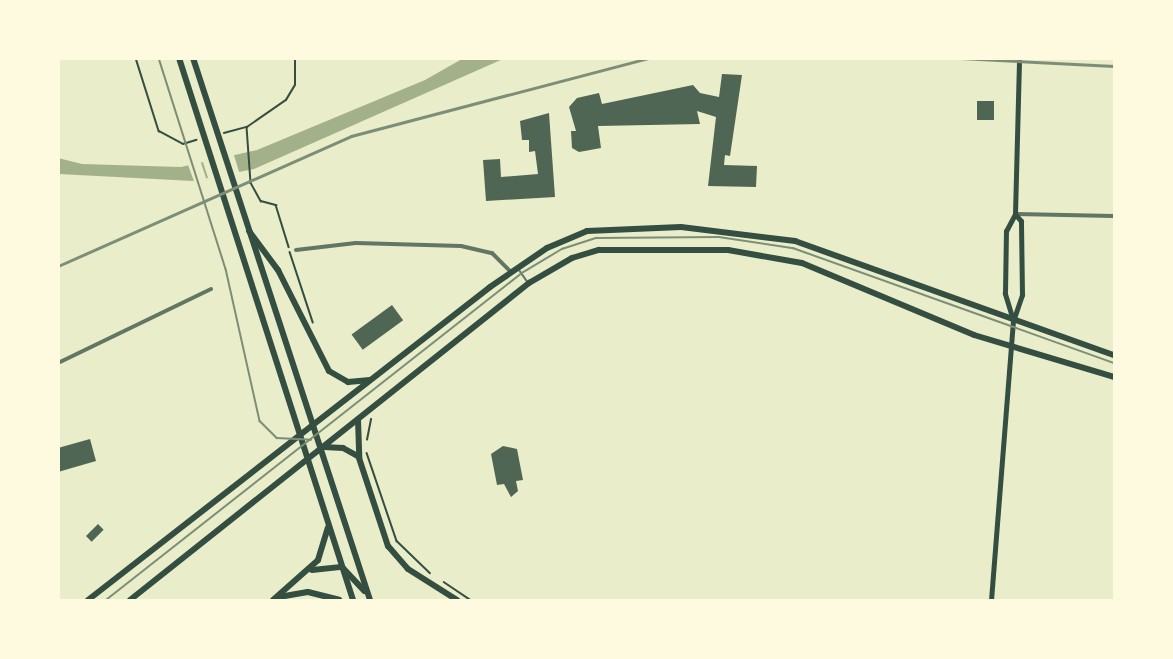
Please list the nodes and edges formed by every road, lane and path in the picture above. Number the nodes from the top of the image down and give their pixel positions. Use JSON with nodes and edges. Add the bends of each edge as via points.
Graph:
{"nodes":[{"id":1,"x":136,"y":58,"type":"edge"},
{"id":2,"x":178,"y":58,"type":"edge"},
{"id":3,"x":193,"y":58,"type":"edge"},
{"id":4,"x":295,"y":58,"type":"edge"},
{"id":5,"x":1019,"y":58,"type":"edge"},
{"id":6,"x":247,"y":127,"type":"junction"},
{"id":7,"x":218,"y":135,"type":"dead end"},
{"id":8,"x":206,"y":138,"type":"dead end"},
{"id":9,"x":1015,"y":214,"type":"junction"},
{"id":10,"x":1114,"y":216,"type":"edge"},
{"id":11,"x":246,"y":226,"type":"junction"},
{"id":12,"x":296,"y":250,"type":"dead end"},
{"id":13,"x":517,"y":267,"type":"junction"},
{"id":14,"x":511,"y":272,"type":"junction"},
{"id":15,"x":529,"y":284,"type":"junction"},
{"id":16,"x":212,"y":289,"type":"dead end"},
{"id":17,"x":1013,"y":321,"type":"junction"},
{"id":18,"x":316,"y":331,"type":"dead end"},
{"id":19,"x":1012,"y":346,"type":"junction"},
{"id":20,"x":1114,"y":355,"type":"edge"},
{"id":21,"x":58,"y":363,"type":"edge"},
{"id":22,"x":1114,"y":377,"type":"edge"},
{"id":23,"x":370,"y":380,"type":"junction"},
{"id":24,"x":366,"y":413,"type":"junction"},
{"id":25,"x":357,"y":420,"type":"junction"},
{"id":26,"x":323,"y":447,"type":"junction"},
{"id":27,"x":359,"y":458,"type":"junction"},
{"id":28,"x":328,"y":523,"type":"junction"},
{"id":29,"x":342,"y":567,"type":"junction"},
{"id":30,"x":308,"y":571,"type":"junction"},
{"id":31,"x":274,"y":599,"type":"edge"},
{"id":32,"x":88,"y":600,"type":"edge"},
{"id":33,"x":130,"y":600,"type":"edge"},
{"id":34,"x":339,"y":600,"type":"edge"},
{"id":35,"x":353,"y":600,"type":"edge"},
{"id":36,"x":370,"y":600,"type":"edge"},
{"id":37,"x":458,"y":600,"type":"edge"},
{"id":38,"x":471,"y":600,"type":"edge"},
{"id":39,"x":991,"y":600,"type":"edge"}],
"edges":[{"from":1,"to":8,"type":"path","via":[[159,131],[183,144]]},
{"from":2,"to":28,"type":"main road"},
{"from":3,"to":11,"type":"main road"},
{"from":4,"to":6,"type":"path","via":[[292,94]]},
{"from":5,"to":9,"type":"main road"},
{"from":6,"to":7,"type":"path"},
{"from":6,"to":18,"type":"path","via":[[255,195],[279,211]]},
{"from":9,"to":10,"type":"street"},
{"from":9,"to":17,"type":"main road","via":[[1006,237],[1005,293]]},
{"from":9,"to":17,"type":"main road","via":[[1021,221],[1022,295]]},
{"from":11,"to":23,"type":"main road","via":[[278,270],[329,371],[348,382]]},
{"from":11,"to":36,"type":"main road"},
{"from":12,"to":14,"type":"street","via":[[356,243],[461,246],[492,253]]},
{"from":13,"to":14,"type":"main road"},
{"from":13,"to":15,"type":"lane"},
{"from":13,"to":17,"type":"main road","via":[[561,241],[610,228],[753,232],[826,249]]},
{"from":14,"to":23,"type":"main road"},
{"from":15,"to":19,"type":"main road","via":[[572,258],[613,248],[756,253],[825,271],[944,324]]},
{"from":15,"to":24,"type":"main road"},
{"from":16,"to":21,"type":"street"},
{"from":17,"to":19,"type":"main road"},
{"from":17,"to":20,"type":"main road"},
{"from":19,"to":22,"type":"main road"},
{"from":19,"to":39,"type":"main road"},
{"from":23,"to":32,"type":"main road"},
{"from":24,"to":25,"type":"main road"},
{"from":24,"to":38,"type":"path","via":[[373,422],[366,448],[397,541],[410,558]]},
{"from":25,"to":26,"type":"main road"},
{"from":25,"to":27,"type":"main road"},
{"from":26,"to":27,"type":"main road","via":[[343,448]]},
{"from":26,"to":33,"type":"main road"},
{"from":27,"to":37,"type":"main road","via":[[388,546],[408,569]]},
{"from":28,"to":29,"type":"main road"},
{"from":28,"to":30,"type":"main road","via":[[324,550]]},
{"from":29,"to":30,"type":"main road"},
{"from":29,"to":35,"type":"main road"},
{"from":29,"to":36,"type":"main road"},
{"from":30,"to":31,"type":"main road"},
{"from":31,"to":34,"type":"main road","via":[[308,592]]}]}
